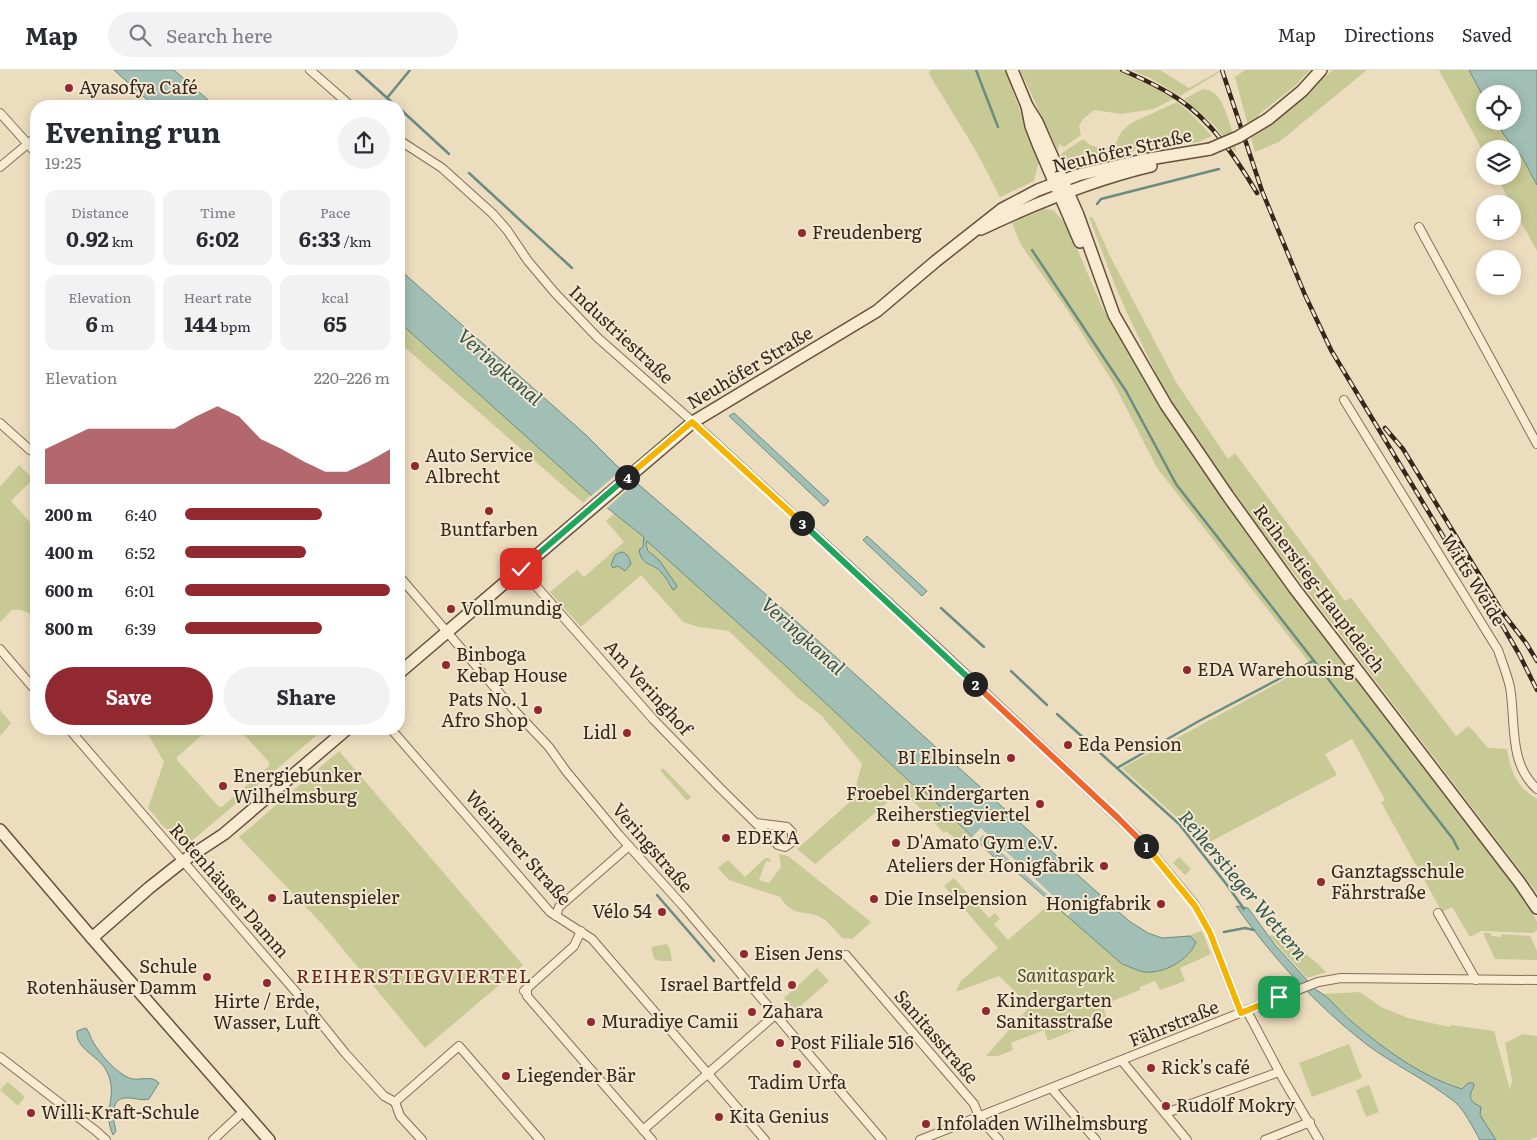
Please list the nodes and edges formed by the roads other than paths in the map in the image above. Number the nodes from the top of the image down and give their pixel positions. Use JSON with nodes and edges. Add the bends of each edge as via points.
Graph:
{"nodes":[{"id":1,"x":310,"y":70,"type":"edge"},
{"id":2,"x":1012,"y":70,"type":"edge"},
{"id":3,"x":1322,"y":70,"type":"edge"},
{"id":4,"x":344,"y":100,"type":"edge"},
{"id":5,"x":0,"y":113,"type":"edge"},
{"id":6,"x":28,"y":143,"type":"junction"},
{"id":7,"x":405,"y":144,"type":"edge"},
{"id":8,"x":30,"y":145,"type":"edge"},
{"id":9,"x":1210,"y":149,"type":"junction"},
{"id":10,"x":0,"y":167,"type":"edge"},
{"id":11,"x":1059,"y":182,"type":"junction"},
{"id":12,"x":1086,"y":185,"type":"junction"},
{"id":13,"x":1064,"y":194,"type":"junction"},
{"id":14,"x":1078,"y":215,"type":"junction"},
{"id":15,"x":1419,"y":227,"type":"dead end"},
{"id":16,"x":966,"y":236,"type":"junction"},
{"id":17,"x":1099,"y":275,"type":"junction"},
{"id":18,"x":1344,"y":400,"type":"dead end"},
{"id":19,"x":692,"y":422,"type":"junction"},
{"id":20,"x":0,"y":423,"type":"edge"},
{"id":21,"x":1537,"y":444,"type":"edge"},
{"id":22,"x":30,"y":450,"type":"edge"},
{"id":23,"x":521,"y":569,"type":"junction"},
{"id":24,"x":405,"y":583,"type":"edge"},
{"id":25,"x":447,"y":632,"type":"junction"},
{"id":26,"x":0,"y":649,"type":"edge"},
{"id":27,"x":405,"y":668,"type":"edge"},
{"id":28,"x":30,"y":684,"type":"edge"},
{"id":29,"x":74,"y":735,"type":"edge"},
{"id":30,"x":330,"y":735,"type":"edge"},
{"id":31,"x":340,"y":735,"type":"edge"},
{"id":32,"x":396,"y":735,"type":"edge"},
{"id":33,"x":1537,"y":789,"type":"edge"},
{"id":34,"x":756,"y":823,"type":"junction"},
{"id":35,"x":0,"y":830,"type":"edge"},
{"id":36,"x":206,"y":846,"type":"junction"},
{"id":37,"x":629,"y":846,"type":"junction"},
{"id":38,"x":183,"y":861,"type":"junction"},
{"id":39,"x":1537,"y":908,"type":"edge"},
{"id":40,"x":1438,"y":913,"type":"dead end"},
{"id":41,"x":556,"y":916,"type":"junction"},
{"id":42,"x":581,"y":931,"type":"junction"},
{"id":43,"x":92,"y":938,"type":"junction"},
{"id":44,"x":846,"y":955,"type":"dead end"},
{"id":45,"x":1476,"y":980,"type":"junction"},
{"id":46,"x":1537,"y":980,"type":"edge"},
{"id":47,"x":1244,"y":1012,"type":"junction"},
{"id":48,"x":775,"y":1015,"type":"junction"},
{"id":49,"x":0,"y":1057,"type":"edge"},
{"id":50,"x":1122,"y":1061,"type":"junction"},
{"id":51,"x":1280,"y":1072,"type":"junction"},
{"id":52,"x":708,"y":1074,"type":"junction"},
{"id":53,"x":1052,"y":1089,"type":"junction"},
{"id":54,"x":395,"y":1102,"type":"junction"},
{"id":55,"x":244,"y":1112,"type":"junction"},
{"id":56,"x":1166,"y":1113,"type":"junction"},
{"id":57,"x":980,"y":1117,"type":"junction"},
{"id":58,"x":1310,"y":1122,"type":"junction"},
{"id":59,"x":643,"y":1130,"type":"junction"},
{"id":60,"x":761,"y":1139,"type":"edge"},
{"id":61,"x":106,"y":1140,"type":"edge"},
{"id":62,"x":213,"y":1140,"type":"edge"},
{"id":63,"x":269,"y":1140,"type":"edge"},
{"id":64,"x":422,"y":1140,"type":"edge"},
{"id":65,"x":540,"y":1140,"type":"edge"},
{"id":66,"x":652,"y":1140,"type":"edge"},
{"id":67,"x":882,"y":1140,"type":"edge"},
{"id":68,"x":920,"y":1140,"type":"edge"},
{"id":69,"x":999,"y":1140,"type":"edge"},
{"id":70,"x":1096,"y":1140,"type":"edge"},
{"id":71,"x":1187,"y":1140,"type":"edge"},
{"id":72,"x":1265,"y":1140,"type":"edge"},
{"id":73,"x":1319,"y":1140,"type":"edge"}],
"edges":[{"from":1,"to":4,"type":"street"},
{"from":2,"to":11,"type":"street","name":"Reiherstieg-Hauptdeich","via":[[1027,106],[1031,126]]},
{"from":3,"to":9,"type":"street","name":"Neuhöfer Straße","bridge":true,"via":[[1268,119]]},
{"from":5,"to":6,"type":"street"},
{"from":6,"to":8,"type":"street"},
{"from":6,"to":10,"type":"street"},
{"from":7,"to":19,"type":"street","name":"Industriestraße","via":[[442,168],[493,214],[528,261],[598,338]]},
{"from":9,"to":11,"type":"street","name":"Neuhöfer Straße","via":[[1143,160]]},
{"from":9,"to":12,"type":"street","name":"Neuhöfer Straße"},
{"from":11,"to":13,"type":"street","name":"Reiherstieg-Hauptdeich"},
{"from":11,"to":16,"type":"street","name":"Neuhöfer Straße","via":[[1002,209]]},
{"from":12,"to":13,"type":"street","name":"Neuhöfer Straße"},
{"from":12,"to":14,"type":"street","via":[[1080,197]]},
{"from":13,"to":14,"type":"street","name":"Reiherstieg-Hauptdeich"},
{"from":13,"to":16,"type":"street","name":"Neuhöfer Straße"},
{"from":13,"to":17,"type":"street","name":"Reiherstieg-Hauptdeich","via":[[1081,243]]},
{"from":14,"to":17,"type":"street","name":"Reiherstieg-Hauptdeich"},
{"from":15,"to":21,"type":"street"},
{"from":16,"to":19,"type":"street","name":"Neuhöfer Straße","via":[[877,312]]},
{"from":17,"to":39,"type":"street","name":"Reiherstieg-Hauptdeich","via":[[1114,315],[1162,398],[1223,489]]},
{"from":18,"to":33,"type":"street","name":"Witts Weide","via":[[1498,650],[1509,684],[1517,755],[1529,782]]},
{"from":19,"to":23,"type":"street","name":"Neuhöfer Straße"},
{"from":19,"to":47,"type":"street","name":"Industriestraße","via":[[936,646],[1146,846],[1195,906]]},
{"from":20,"to":22,"type":"street"},
{"from":23,"to":25,"type":"street","name":"Neuhöfer Straße"},
{"from":23,"to":34,"type":"street","name":"Am Veringhof","via":[[646,712]]},
{"from":24,"to":25,"type":"street","name":"Veringstraße"},
{"from":25,"to":27,"type":"street","name":"Neuhöfer Straße"},
{"from":25,"to":37,"type":"street","name":"Veringstraße","via":[[549,746]]},
{"from":26,"to":28,"type":"street"},
{"from":29,"to":38,"type":"street","name":"Rotenhäuser Damm"},
{"from":30,"to":36,"type":"street","via":[[230,820]]},
{"from":31,"to":36,"type":"street"},
{"from":32,"to":41,"type":"street","name":"Weimarer Straße"},
{"from":34,"to":34,"type":"street","name":"Am Veringhof","via":[[787,827],[792,832],[792,842],[782,847]]},
{"from":35,"to":43,"type":"street"},
{"from":36,"to":38,"type":"street"},
{"from":37,"to":41,"type":"street","via":[[559,907]]},
{"from":37,"to":48,"type":"street","name":"Veringstraße"},
{"from":38,"to":43,"type":"street"},
{"from":38,"to":54,"type":"street","name":"Rotenhäuser Damm","via":[[345,1053],[384,1096]]},
{"from":40,"to":45,"type":"street"},
{"from":41,"to":42,"type":"street","name":"Weimarer Straße"},
{"from":42,"to":52,"type":"street","name":"Weimarer Straße","via":[[592,939]]},
{"from":42,"to":59,"type":"street","via":[[574,946],[525,990]]},
{"from":43,"to":55,"type":"street"},
{"from":44,"to":57,"type":"street","name":"Sanitasstraße","via":[[974,1104]]},
{"from":45,"to":46,"type":"street","name":"Fährstraße"},
{"from":45,"to":47,"type":"street","name":"Fährstraße","via":[[1333,979]]},
{"from":47,"to":50,"type":"street","name":"Fährstraße"},
{"from":47,"to":51,"type":"street","name":"Industriestraße"},
{"from":48,"to":52,"type":"street"},
{"from":48,"to":67,"type":"street","name":"Veringstraße"},
{"from":49,"to":61,"type":"street"},
{"from":50,"to":53,"type":"street","name":"Fährstraße"},
{"from":50,"to":56,"type":"street"},
{"from":51,"to":56,"type":"street"},
{"from":51,"to":58,"type":"street","name":"Industriestraße"},
{"from":52,"to":59,"type":"street"},
{"from":52,"to":60,"type":"street","name":"Weimarer Straße"},
{"from":53,"to":57,"type":"street","name":"Fährstraße"},
{"from":53,"to":70,"type":"street"},
{"from":54,"to":64,"type":"street","name":"Rotenhäuser Damm","via":[[400,1116]]},
{"from":54,"to":65,"type":"street","via":[[459,1046]]},
{"from":55,"to":62,"type":"street"},
{"from":55,"to":63,"type":"street"},
{"from":56,"to":71,"type":"street"},
{"from":57,"to":68,"type":"street","name":"Fährstraße"},
{"from":57,"to":69,"type":"street","name":"Sanitasstraße"},
{"from":58,"to":72,"type":"street"},
{"from":58,"to":73,"type":"street","name":"Industriestraße"},
{"from":59,"to":66,"type":"street"}]}
